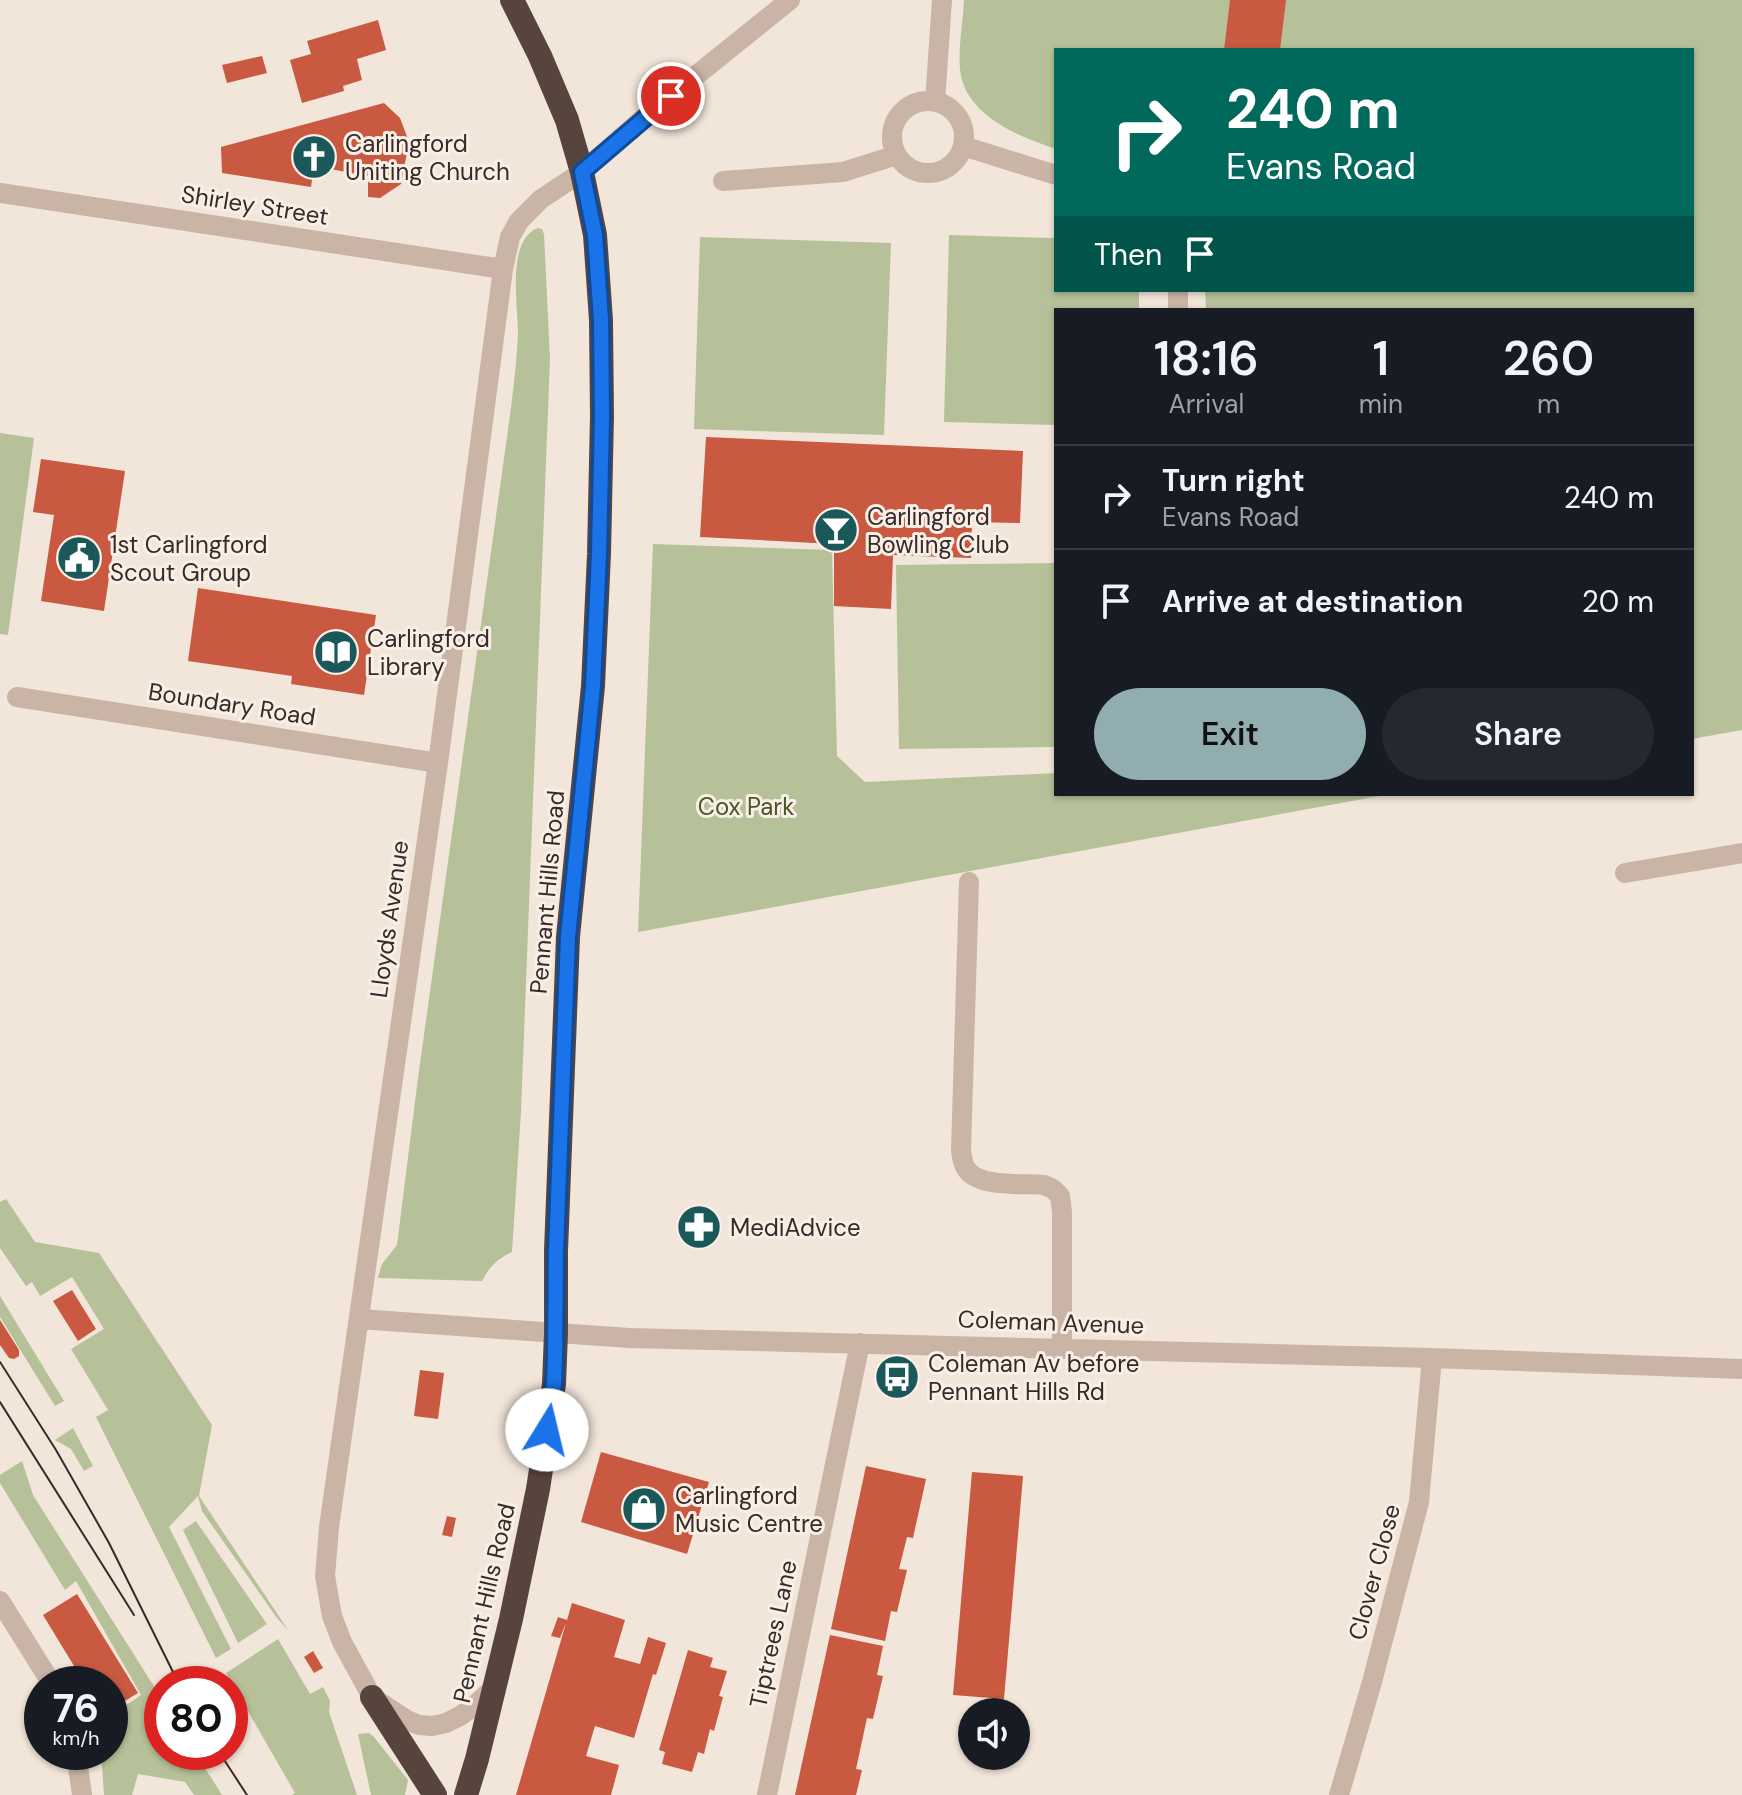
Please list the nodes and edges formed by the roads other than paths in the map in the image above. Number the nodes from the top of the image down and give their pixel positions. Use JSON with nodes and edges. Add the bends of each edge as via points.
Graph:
{"nodes":[{"id":1,"x":512,"y":0,"type":"edge"},
{"id":2,"x":790,"y":0,"type":"edge"},
{"id":3,"x":942,"y":0,"type":"edge"},
{"id":4,"x":935,"y":102,"type":"junction"},
{"id":5,"x":963,"y":146,"type":"junction"},
{"id":6,"x":897,"y":155,"type":"junction"},
{"id":7,"x":582,"y":172,"type":"junction"},
{"id":8,"x":1054,"y":174,"type":"edge"},
{"id":9,"x":723,"y":181,"type":"dead end"},
{"id":10,"x":0,"y":193,"type":"edge"},
{"id":11,"x":503,"y":269,"type":"junction"},
{"id":12,"x":17,"y":697,"type":"dead end"},
{"id":13,"x":438,"y":763,"type":"junction"},
{"id":14,"x":1742,"y":853,"type":"edge"},
{"id":15,"x":1625,"y":873,"type":"dead end"},
{"id":16,"x":969,"y":882,"type":"dead end"},
{"id":17,"x":359,"y":1319,"type":"junction"},
{"id":18,"x":556,"y":1333,"type":"junction"},
{"id":19,"x":860,"y":1343,"type":"junction"},
{"id":20,"x":1062,"y":1348,"type":"junction"},
{"id":21,"x":1432,"y":1358,"type":"junction"},
{"id":22,"x":1742,"y":1369,"type":"edge"},
{"id":23,"x":0,"y":1601,"type":"edge"},
{"id":24,"x":41,"y":1666,"type":"edge"},
{"id":25,"x":495,"y":1687,"type":"junction"},
{"id":26,"x":372,"y":1697,"type":"junction"},
{"id":27,"x":79,"y":1770,"type":"edge"},
{"id":28,"x":82,"y":1795,"type":"edge"},
{"id":29,"x":435,"y":1795,"type":"edge"},
{"id":30,"x":466,"y":1795,"type":"edge"},
{"id":31,"x":767,"y":1795,"type":"edge"},
{"id":32,"x":1339,"y":1795,"type":"edge"}],
"edges":[{"from":1,"to":7,"type":"highway","name":"Pennant Hills Road","via":[[567,120]]},
{"from":2,"to":7,"type":"street","name":"Lloyds Avenue"},
{"from":3,"to":4,"type":"street"},
{"from":4,"to":5,"type":"street","via":[[955,113]]},
{"from":4,"to":6,"type":"street","via":[[923,101],[902,112],[892,134]]},
{"from":5,"to":6,"type":"street","via":[[954,162],[928,173],[910,168]]},
{"from":5,"to":8,"type":"street"},
{"from":6,"to":9,"type":"street","via":[[843,172]]},
{"from":7,"to":11,"type":"street","name":"Lloyds Avenue","via":[[519,221]]},
{"from":7,"to":18,"type":"highway","name":"Pennant Hills Road","via":[[595,235],[602,416],[593,686],[568,937]]},
{"from":10,"to":11,"type":"street","name":"Shirley Street"},
{"from":11,"to":13,"type":"street","name":"Lloyds Avenue"},
{"from":12,"to":13,"type":"street","name":"Boundary Road"},
{"from":13,"to":17,"type":"street","name":"Lloyds Avenue"},
{"from":14,"to":15,"type":"street"},
{"from":16,"to":20,"type":"street","via":[[961,1151],[970,1174],[981,1180],[1044,1185],[1060,1196]]},
{"from":17,"to":18,"type":"street","name":"Coleman Avenue"},
{"from":17,"to":26,"type":"street","name":"Lloyds Avenue","via":[[325,1576],[342,1642]]},
{"from":18,"to":19,"type":"street","name":"Coleman Avenue"},
{"from":18,"to":25,"type":"highway","name":"Pennant Hills Road","via":[[538,1489]]},
{"from":19,"to":20,"type":"street","name":"Coleman Avenue"},
{"from":19,"to":31,"type":"street","name":"Tiptrees Lane"},
{"from":20,"to":21,"type":"street","name":"Coleman Avenue"},
{"from":21,"to":22,"type":"street","name":"Coleman Avenue"},
{"from":21,"to":32,"type":"street","name":"Clover Close","via":[[1419,1502]]},
{"from":23,"to":24,"type":"street"},
{"from":25,"to":26,"type":"street","via":[[460,1716],[432,1726],[407,1720]]},
{"from":25,"to":30,"type":"highway","name":"Pennant Hills Road"},
{"from":26,"to":29,"type":"highway"},
{"from":27,"to":28,"type":"street"}]}
